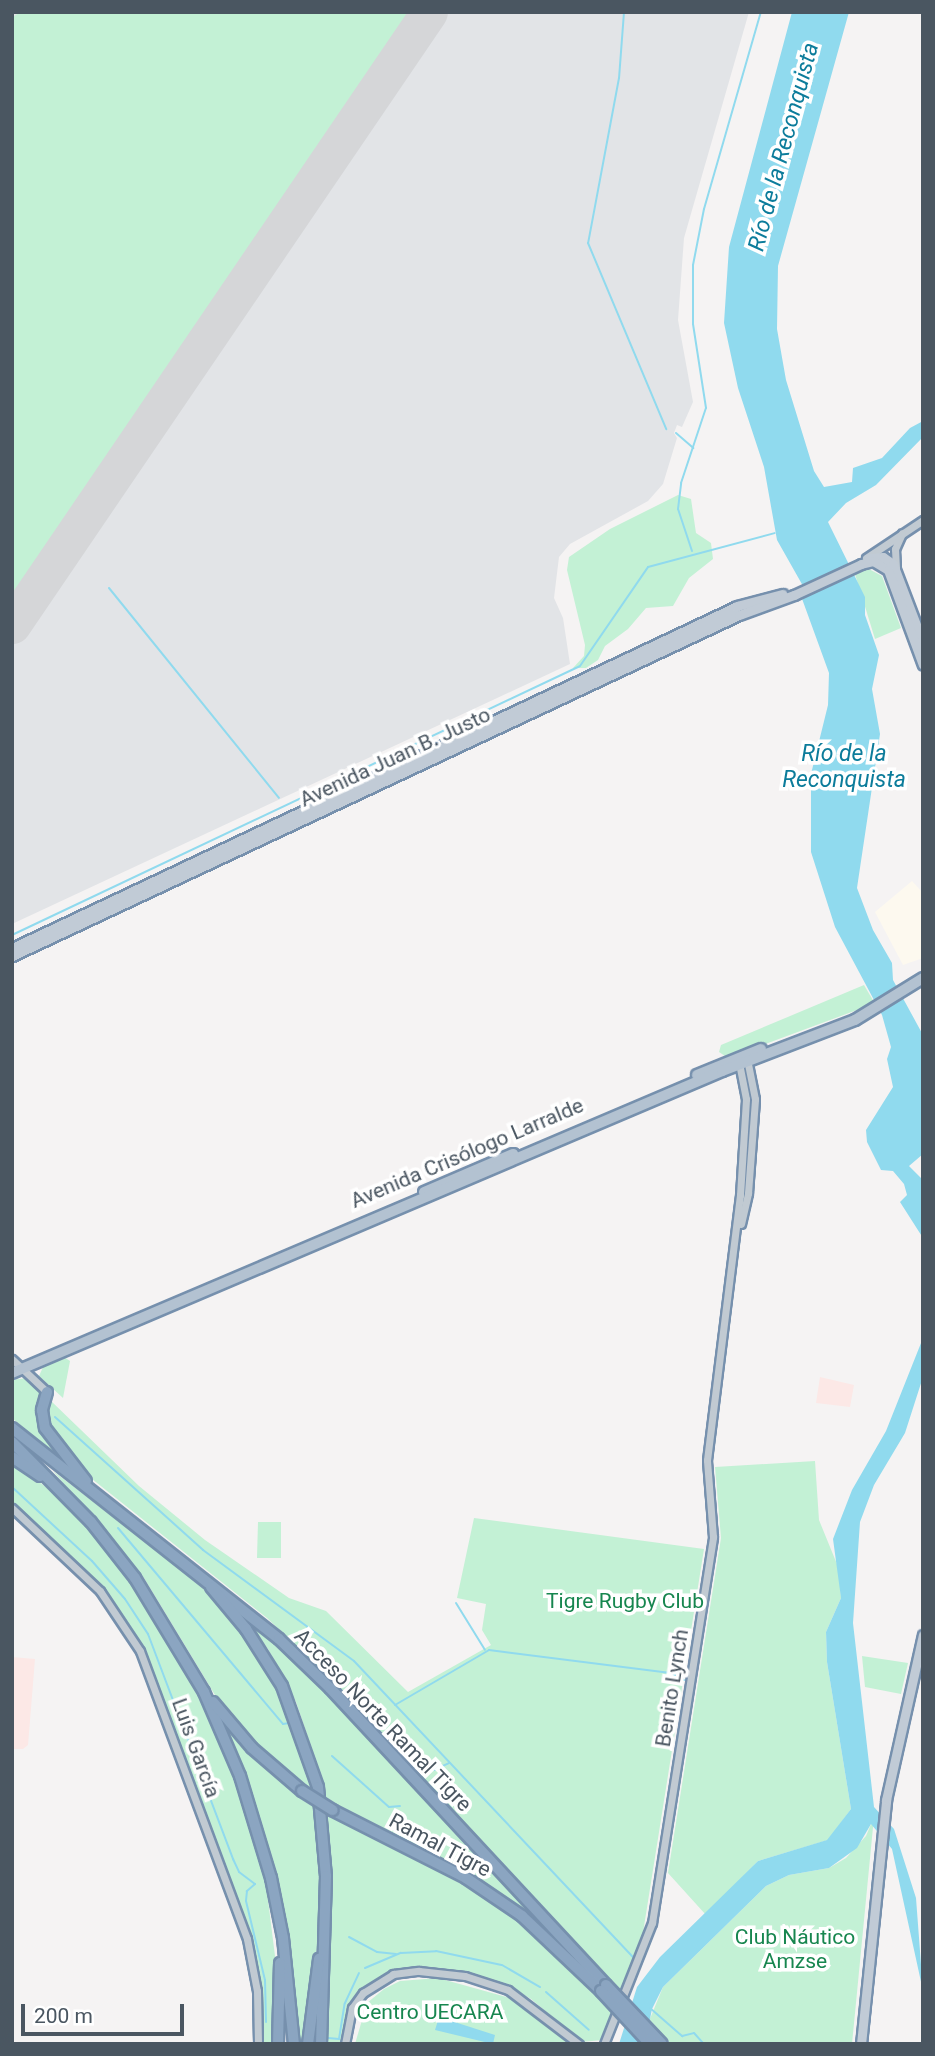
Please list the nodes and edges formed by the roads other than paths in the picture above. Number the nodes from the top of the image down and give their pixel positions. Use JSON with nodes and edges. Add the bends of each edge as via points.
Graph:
{"nodes":[{"id":1,"x":923,"y":520,"type":"edge"},
{"id":2,"x":905,"y":530,"type":"junction"},
{"id":3,"x":861,"y":562,"type":"junction"},
{"id":4,"x":896,"y":570,"type":"junction"},
{"id":5,"x":794,"y":595,"type":"junction"},
{"id":6,"x":923,"y":643,"type":"edge"},
{"id":7,"x":923,"y":665,"type":"edge"},
{"id":8,"x":12,"y":948,"type":"edge"},
{"id":9,"x":12,"y":956,"type":"edge"},
{"id":10,"x":923,"y":971,"type":"edge"},
{"id":11,"x":923,"y":978,"type":"edge"},
{"id":12,"x":841,"y":1023,"type":"junction"},
{"id":13,"x":743,"y":1059,"type":"junction"},
{"id":14,"x":12,"y":1359,"type":"edge"},
{"id":15,"x":23,"y":1368,"type":"junction"},
{"id":16,"x":12,"y":1373,"type":"edge"},
{"id":17,"x":47,"y":1392,"type":"joint"},
{"id":18,"x":12,"y":1428,"type":"edge"},
{"id":19,"x":12,"y":1442,"type":"edge"},
{"id":20,"x":12,"y":1457,"type":"edge"},
{"id":21,"x":77,"y":1507,"type":"junction"},
{"id":22,"x":12,"y":1508,"type":"edge"},
{"id":23,"x":117,"y":1513,"type":"junction"},
{"id":24,"x":167,"y":1549,"type":"junction"},
{"id":25,"x":923,"y":1635,"type":"edge"},
{"id":26,"x":204,"y":1692,"type":"junction"},
{"id":27,"x":277,"y":1907,"type":"junction"},
{"id":28,"x":326,"y":1908,"type":"junction"},
{"id":29,"x":603,"y":1988,"type":"junction"},
{"id":30,"x":258,"y":2044,"type":"edge"},
{"id":31,"x":278,"y":2044,"type":"edge"},
{"id":32,"x":294,"y":2044,"type":"edge"},
{"id":33,"x":308,"y":2044,"type":"edge"},
{"id":34,"x":321,"y":2044,"type":"edge"},
{"id":35,"x":345,"y":2044,"type":"edge"},
{"id":36,"x":579,"y":2044,"type":"edge"},
{"id":37,"x":604,"y":2044,"type":"edge"},
{"id":38,"x":650,"y":2044,"type":"edge"},
{"id":39,"x":662,"y":2044,"type":"edge"},
{"id":40,"x":861,"y":2044,"type":"edge"}],
"edges":[{"from":1,"to":2,"type":"street"},
{"from":2,"to":3,"type":"street"},
{"from":2,"to":4,"type":"street","via":[[895,549]]},
{"from":3,"to":4,"type":"main road","via":[[883,557]]},
{"from":3,"to":5,"type":"main road"},
{"from":3,"to":7,"type":"main road","via":[[873,561],[886,568]]},
{"from":4,"to":6,"type":"main road"},
{"from":5,"to":8,"type":"main road","name":"Avenida Juan B. Justo","via":[[760,597],[737,606]]},
{"from":5,"to":9,"type":"main road","name":"Avenida Juan B. Justo","via":[[722,622]]},
{"from":10,"to":12,"type":"main road","name":"Avenida Crisólogo Larralde"},
{"from":11,"to":12,"type":"main road","name":"Avenida Crisólogo Larralde","via":[[877,1009]]},
{"from":12,"to":13,"type":"main road","name":"Avenida Crisólogo Larralde"},
{"from":13,"to":15,"type":"main road","name":"Avenida Crisólogo Larralde"},
{"from":13,"to":37,"type":"street","name":"Benito Lynch","via":[[746,1099],[735,1245],[707,1460],[713,1537],[657,1896],[640,1961]]},
{"from":14,"to":15,"type":"street"},
{"from":15,"to":16,"type":"main road","name":"Avenida Crisólogo Larralde"},
{"from":15,"to":17,"type":"street"},
{"from":17,"to":23,"type":"highway","via":[[42,1416],[48,1435],[67,1462]]},
{"from":18,"to":23,"type":"highway","name":"Acceso Norte Ramal Tigre"},
{"from":19,"to":21,"type":"highway"},
{"from":20,"to":21,"type":"highway"},
{"from":21,"to":26,"type":"highway","via":[[147,1595]]},
{"from":22,"to":30,"type":"street","name":"Luis García","via":[[100,1591],[140,1651],[247,1939],[257,1991]]},
{"from":23,"to":24,"type":"highway","name":"Acceso Norte Ramal Tigre"},
{"from":24,"to":28,"type":"highway","via":[[234,1614],[265,1657],[296,1719],[323,1813]]},
{"from":24,"to":29,"type":"highway","name":"Acceso Norte Ramal Tigre","via":[[238,1602],[330,1688]]},
{"from":25,"to":40,"type":"main road","via":[[884,1811]]},
{"from":26,"to":27,"type":"highway","via":[[257,1825]]},
{"from":26,"to":29,"type":"highway","name":"Ramal Tigre","bridge":true,"via":[[252,1748],[303,1791],[477,1885],[522,1916]]},
{"from":27,"to":31,"type":"highway"},
{"from":27,"to":32,"type":"highway"},
{"from":28,"to":33,"type":"highway"},
{"from":28,"to":34,"type":"highway"},
{"from":29,"to":38,"type":"highway","name":"Ramal Tigre","bridge":true},
{"from":29,"to":39,"type":"highway","name":"Ramal Tigre","bridge":true},
{"from":35,"to":36,"type":"street","via":[[352,2008],[363,1993],[393,1974],[419,1971],[465,1976],[508,1990]]}]}
